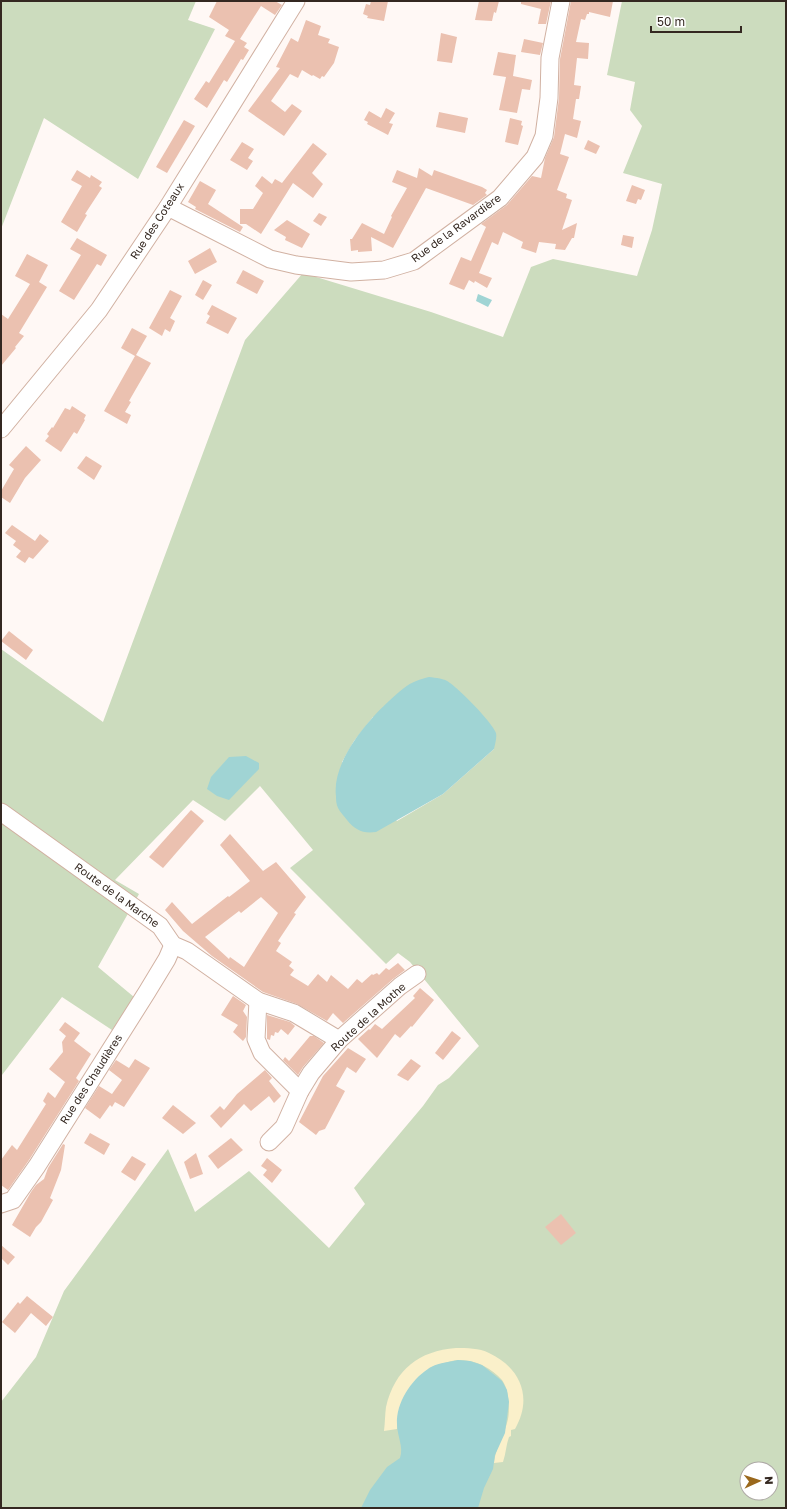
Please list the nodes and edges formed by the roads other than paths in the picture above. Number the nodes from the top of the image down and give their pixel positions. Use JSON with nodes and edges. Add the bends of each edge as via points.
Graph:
{"nodes":[{"id":1,"x":296,"y":1,"type":"edge"},
{"id":2,"x":561,"y":1,"type":"edge"},
{"id":3,"x":168,"y":207,"type":"junction"},
{"id":4,"x":1,"y":429,"type":"edge"},
{"id":5,"x":1,"y":812,"type":"edge"},
{"id":6,"x":173,"y":946,"type":"junction"},
{"id":7,"x":417,"y":974,"type":"dead end"},
{"id":8,"x":258,"y":1001,"type":"junction"},
{"id":9,"x":339,"y":1040,"type":"junction"},
{"id":10,"x":300,"y":1091,"type":"junction"},
{"id":11,"x":270,"y":1142,"type":"dead end"},
{"id":12,"x":1,"y":1204,"type":"edge"}],
"edges":[{"from":1,"to":3,"type":"street","name":"Rue des Coteaux"},
{"from":2,"to":3,"type":"street","name":"Rue de la Ravardière","via":[[550,58],[549,98],[544,136],[535,157],[500,198],[414,261],[384,270],[351,272],[296,265],[270,259]]},
{"from":3,"to":4,"type":"street","name":"Rue des Coteaux","via":[[99,310]]},
{"from":5,"to":6,"type":"street","name":"Route de la Marche","via":[[155,921]]},
{"from":6,"to":8,"type":"street","via":[[187,951]]},
{"from":6,"to":12,"type":"street","name":"Rue des Chaudières","via":[[147,992],[37,1166],[13,1200]]},
{"from":7,"to":9,"type":"street","name":"Route de la Mothe"},
{"from":8,"to":9,"type":"street","via":[[294,1013]]},
{"from":8,"to":10,"type":"street","via":[[256,1039],[262,1053]]},
{"from":9,"to":10,"type":"street","name":"Route de la Mothe","via":[[311,1072]]},
{"from":10,"to":11,"type":"street","name":"Route de la Mothe","via":[[284,1127]]}]}
